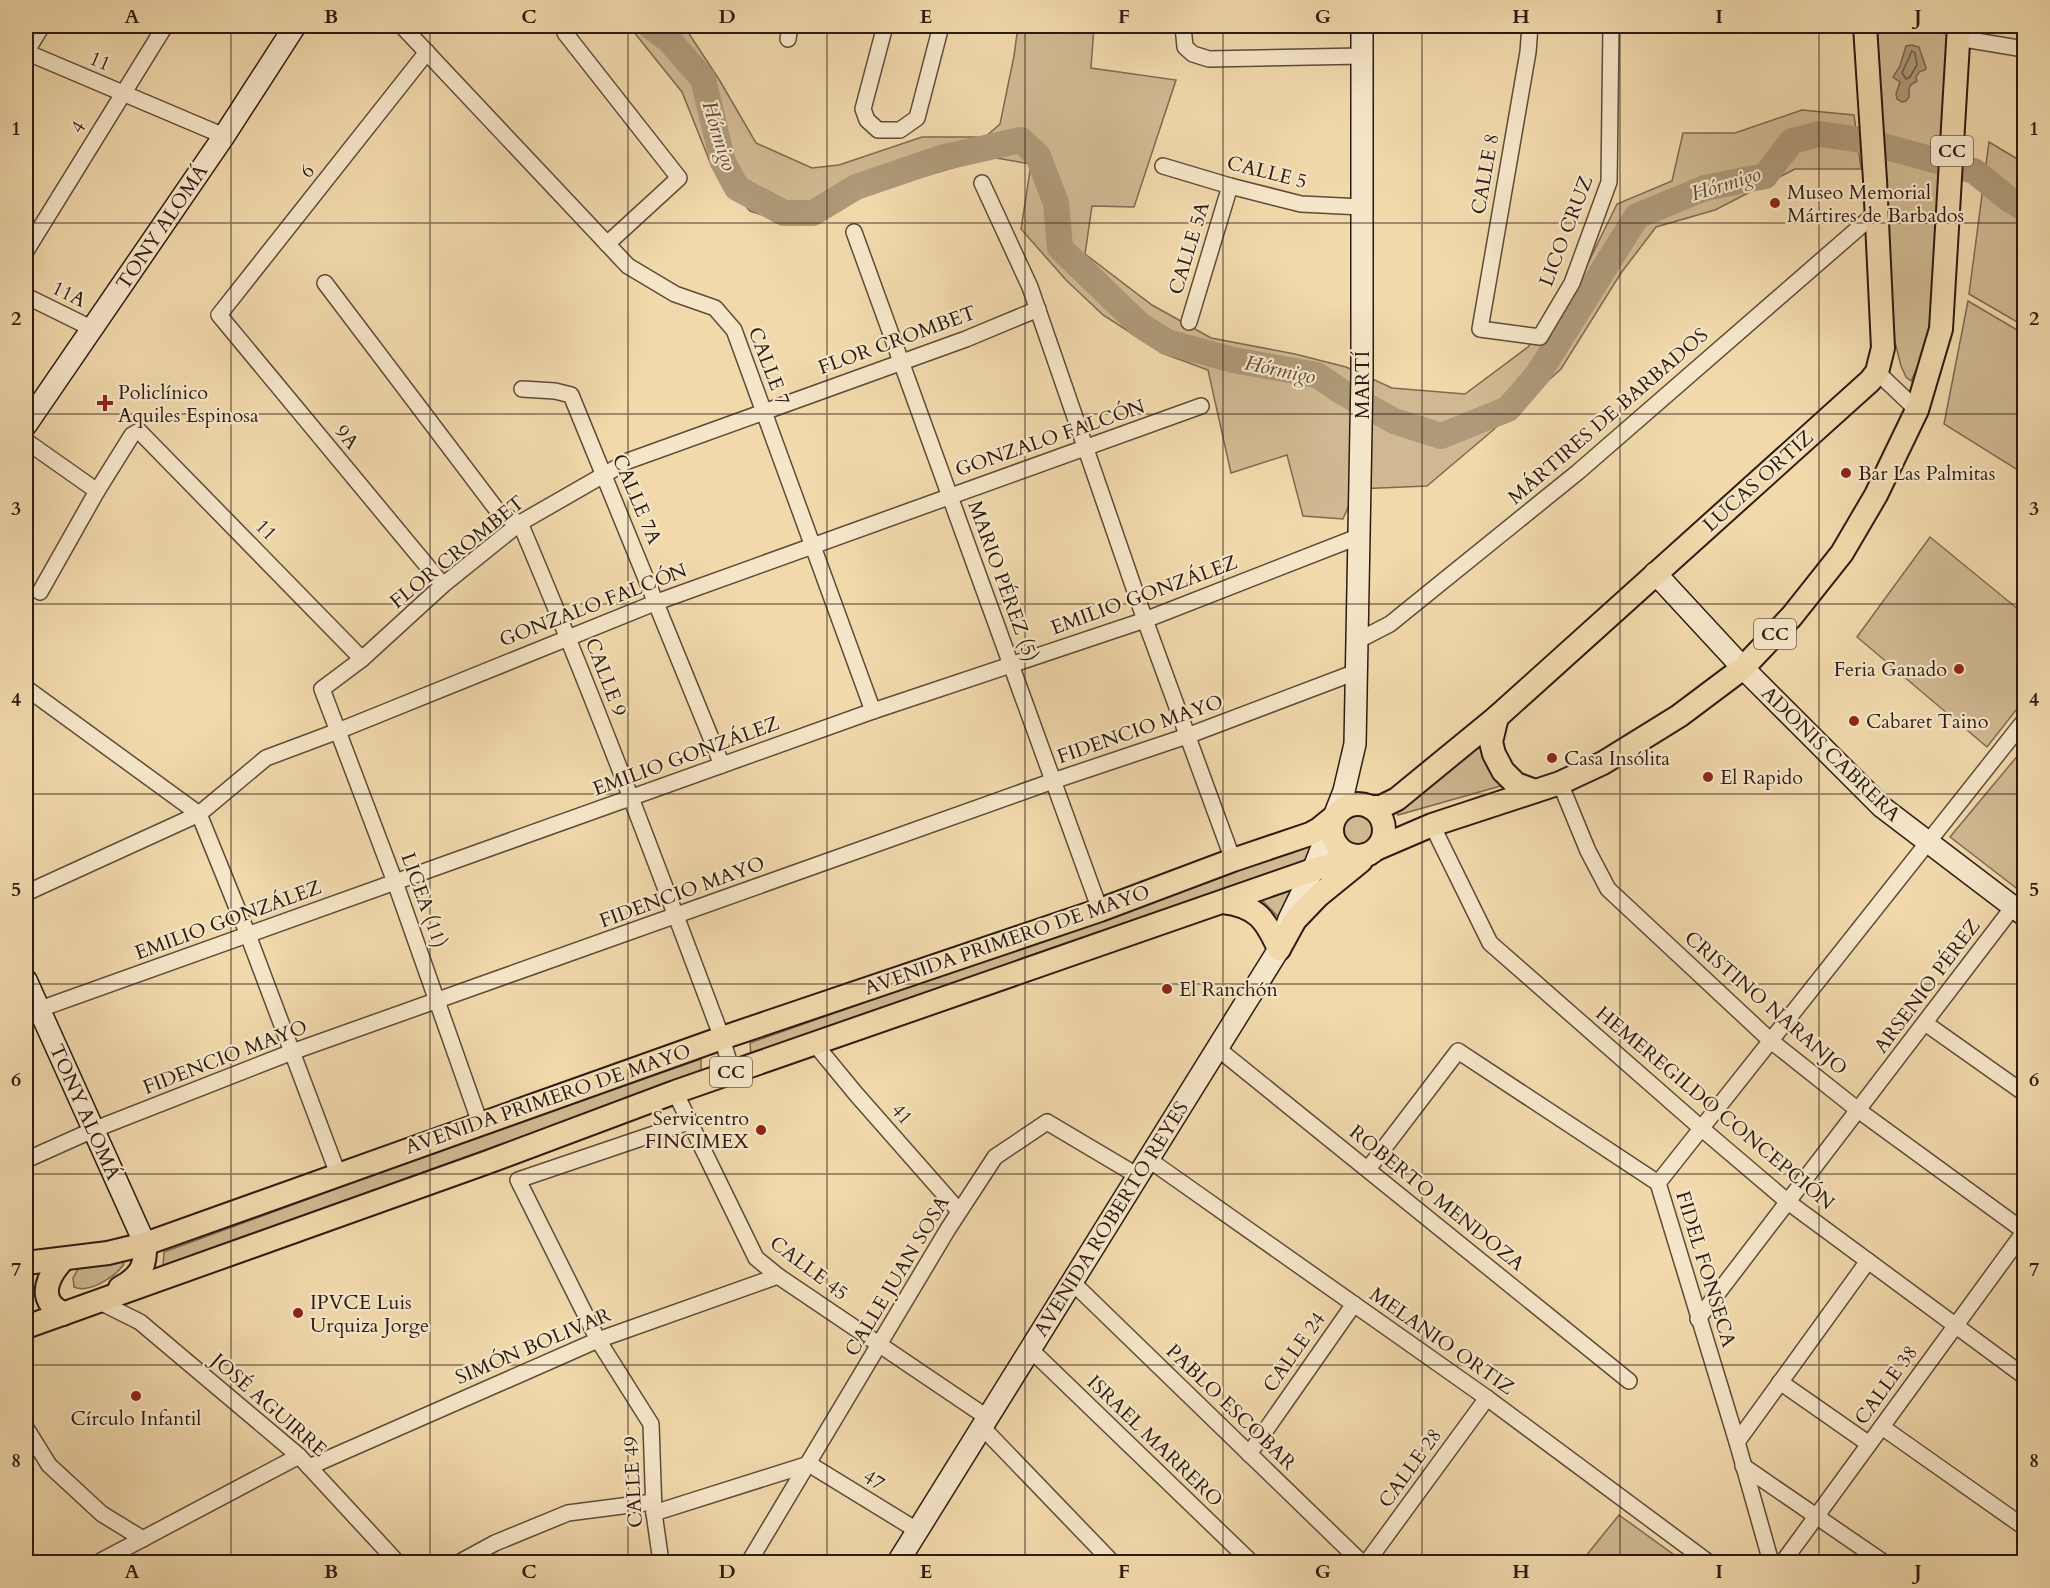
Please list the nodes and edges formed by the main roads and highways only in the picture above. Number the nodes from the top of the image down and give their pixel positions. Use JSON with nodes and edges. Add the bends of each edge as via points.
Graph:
{"nodes":[{"id":1,"x":296,"y":26,"type":"edge"},
{"id":2,"x":1362,"y":26,"type":"edge"},
{"id":3,"x":1865,"y":26,"type":"edge"},
{"id":4,"x":1958,"y":32,"type":"edge"},
{"id":5,"x":26,"y":425,"type":"edge"},
{"id":6,"x":1655,"y":573,"type":"junction"},
{"id":7,"x":1743,"y":668,"type":"junction"},
{"id":8,"x":1497,"y":717,"type":"junction"},
{"id":9,"x":1355,"y":744,"type":"junction"},
{"id":10,"x":1535,"y":791,"type":"junction"},
{"id":11,"x":1370,"y":807,"type":"junction"},
{"id":12,"x":1335,"y":816,"type":"junction"},
{"id":13,"x":1372,"y":852,"type":"junction"},
{"id":14,"x":1313,"y":870,"type":"junction"},
{"id":15,"x":1223,"y":903,"type":"junction"},
{"id":16,"x":2019,"y":911,"type":"edge"},
{"id":17,"x":1279,"y":949,"type":"junction"},
{"id":18,"x":26,"y":980,"type":"edge"},
{"id":19,"x":32,"y":1012,"type":"edge"},
{"id":20,"x":145,"y":1244,"type":"junction"},
{"id":21,"x":64,"y":1259,"type":"junction"},
{"id":22,"x":26,"y":1263,"type":"edge"},
{"id":23,"x":96,"y":1300,"type":"junction"},
{"id":24,"x":63,"y":1314,"type":"junction"},
{"id":25,"x":26,"y":1327,"type":"edge"},
{"id":26,"x":898,"y":1563,"type":"edge"}],
"edges":[{"from":1,"to":5,"type":"main road","name":"TONY ALOMÁ"},
{"from":2,"to":9,"type":"main road","name":"MARTÍ","via":[[1362,375]]},
{"from":3,"to":6,"type":"main road","name":"LUCAS ORTIZ","via":[[1883,348],[1877,372]]},
{"from":4,"to":7,"type":"main road","number":"CC","via":[[1941,329],[1917,410],[1876,495],[1842,553],[1792,616]]},
{"from":6,"to":7,"type":"main road","name":"ADONIS CABRERA"},
{"from":6,"to":8,"type":"main road","name":"LUCAS ORTIZ"},
{"from":7,"to":10,"type":"main road","number":"CC","via":[[1679,716],[1603,763]]},
{"from":7,"to":16,"type":"main road","name":"ADONIS CABRERA","via":[[1882,807]]},
{"from":8,"to":10,"type":"main road","via":[[1491,742],[1494,754],[1516,784]]},
{"from":8,"to":11,"type":"main road","name":"LUCAS ORTIZ","via":[[1397,799],[1381,807]]},
{"from":9,"to":11,"type":"main road","name":"MARTÍ","via":[[1357,786]]},
{"from":9,"to":12,"type":"main road","name":"MARTÍ"},
{"from":10,"to":13,"type":"main road","number":"CC","via":[[1432,825]]},
{"from":11,"to":12,"type":"main road","name":"LUCAS ORTIZ","via":[[1351,804]]},
{"from":11,"to":13,"type":"main road","via":[[1377,812],[1384,828],[1384,836]]},
{"from":12,"to":13,"type":"main road","via":[[1331,832],[1338,848],[1360,857]]},
{"from":12,"to":14,"type":"main road","name":"MARTÍ"},
{"from":12,"to":20,"type":"main road","name":"AVENIDA PRIMERO DE MAYO","via":[[1310,834],[1100,910],[722,1038]]},
{"from":13,"to":14,"type":"main road","name":"AVENIDA PRIMERO DE MAYO","number":"CC"},
{"from":13,"to":17,"type":"main road","via":[[1318,896],[1295,920]]},
{"from":14,"to":15,"type":"main road","name":"AVENIDA PRIMERO DE MAYO","number":"CC"},
{"from":14,"to":17,"type":"main road","name":"AVENIDA ROBERTO REYES"},
{"from":15,"to":17,"type":"main road","via":[[1240,904],[1261,917]]},
{"from":15,"to":23,"type":"main road","name":"AVENIDA PRIMERO DE MAYO","number":"CC","via":[[814,1043]]},
{"from":17,"to":26,"type":"main road","name":"AVENIDA ROBERTO REYES"},
{"from":18,"to":19,"type":"main road","name":"TONY ALOMÁ"},
{"from":19,"to":20,"type":"main road","name":"TONY ALOMÁ","via":[[93,1130]]},
{"from":20,"to":21,"type":"main road","name":"AVENIDA PRIMERO DE MAYO"},
{"from":20,"to":23,"type":"main road","via":[[146,1262],[133,1281]]},
{"from":21,"to":22,"type":"main road","name":"AVENIDA PRIMERO DE MAYO"},
{"from":21,"to":24,"type":"main road","via":[[55,1268],[47,1294],[51,1304]]},
{"from":23,"to":24,"type":"main road","number":"CC"},
{"from":24,"to":25,"type":"main road","number":"CC"}]}
